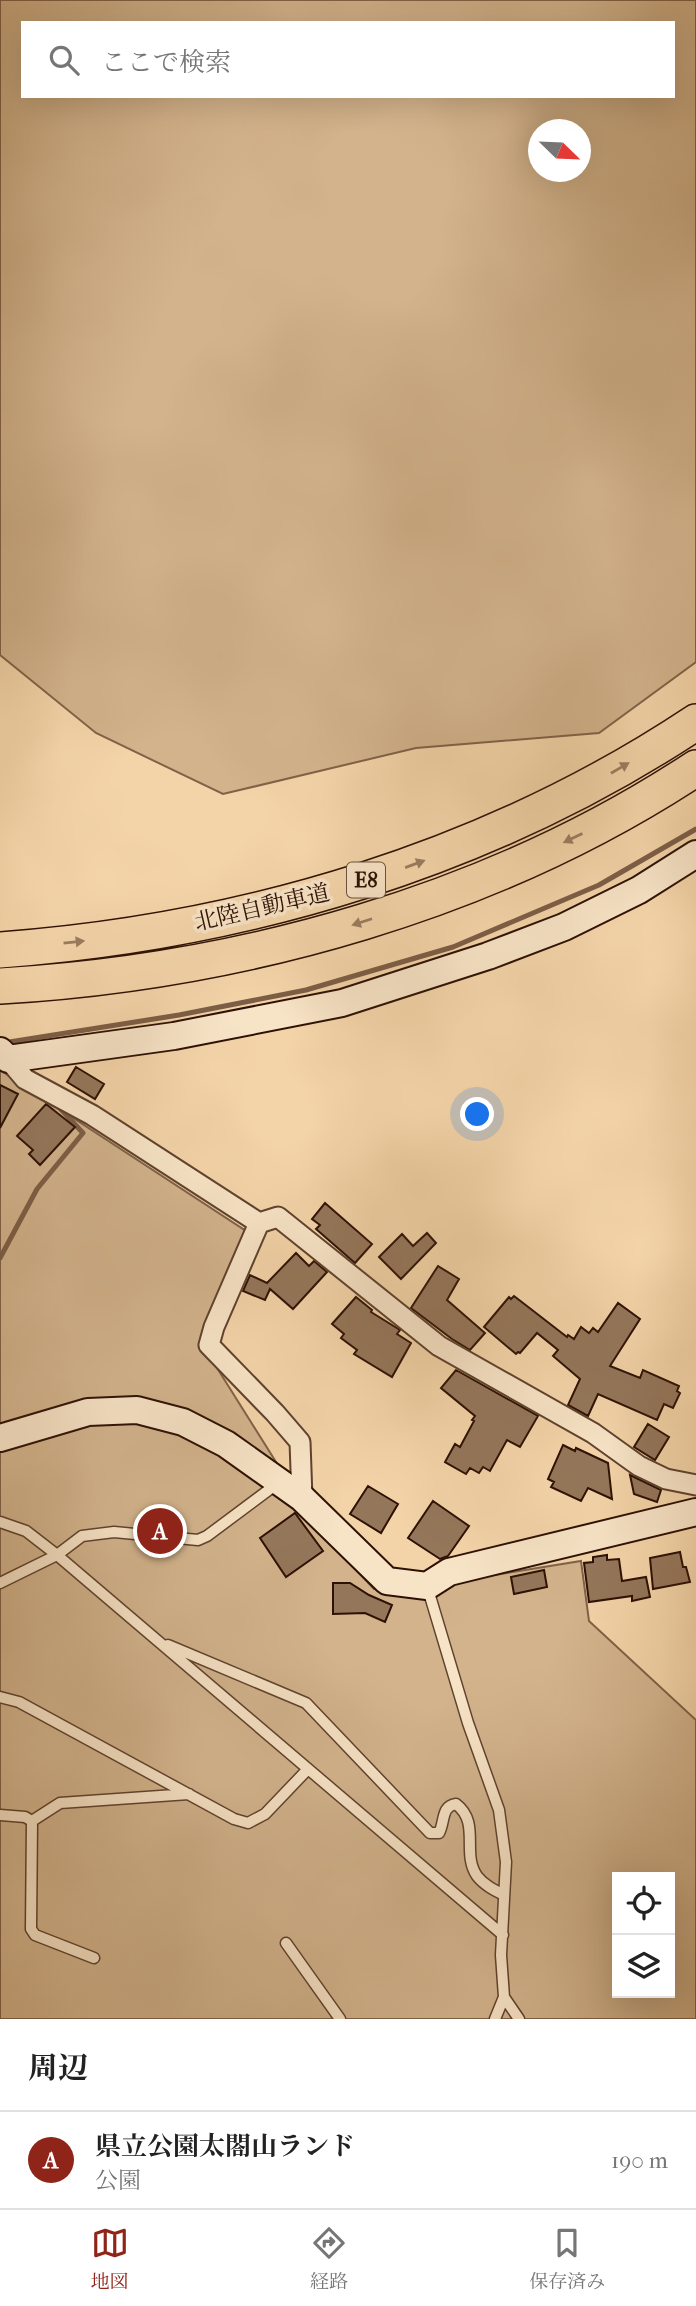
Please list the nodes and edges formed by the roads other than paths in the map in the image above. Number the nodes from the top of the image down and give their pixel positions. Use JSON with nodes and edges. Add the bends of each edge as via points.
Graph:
{"nodes":[{"id":1,"x":696,"y":722,"type":"edge"},
{"id":2,"x":696,"y":768,"type":"edge"},
{"id":3,"x":696,"y":854,"type":"edge"},
{"id":4,"x":3,"y":950,"type":"edge"},
{"id":5,"x":6,"y":985,"type":"edge"},
{"id":6,"x":4,"y":1055,"type":"edge"},
{"id":7,"x":259,"y":1223,"type":"junction"},
{"id":8,"x":0,"y":1438,"type":"edge"},
{"id":9,"x":279,"y":1483,"type":"junction"},
{"id":10,"x":696,"y":1485,"type":"edge"},
{"id":11,"x":302,"y":1498,"type":"junction"},
{"id":12,"x":696,"y":1511,"type":"edge"},
{"id":13,"x":0,"y":1522,"type":"edge"},
{"id":14,"x":57,"y":1555,"type":"junction"},
{"id":15,"x":0,"y":1583,"type":"edge"},
{"id":16,"x":427,"y":1586,"type":"junction"},
{"id":17,"x":158,"y":1641,"type":"junction"},
{"id":18,"x":0,"y":1697,"type":"edge"},
{"id":19,"x":308,"y":1769,"type":"junction"},
{"id":20,"x":189,"y":1794,"type":"junction"},
{"id":21,"x":0,"y":1815,"type":"edge"},
{"id":22,"x":32,"y":1821,"type":"junction"},
{"id":23,"x":504,"y":1895,"type":"junction"},
{"id":24,"x":503,"y":1935,"type":"junction"},
{"id":25,"x":286,"y":1943,"type":"dead end"},
{"id":26,"x":94,"y":1958,"type":"dead end"},
{"id":27,"x":504,"y":1997,"type":"junction"},
{"id":28,"x":340,"y":2019,"type":"edge"},
{"id":29,"x":495,"y":2019,"type":"edge"},
{"id":30,"x":519,"y":2019,"type":"edge"}],
"edges":[{"from":4,"to":1,"type":"highway","name":"北陸自動車道","number":"E8","one_way":true,"via":[[252,912],[419,863],[589,786]]},
{"from":2,"to":5,"type":"highway","name":"北陸自動車道","number":"E8","one_way":true,"via":[[611,819],[431,900],[245,953],[158,969]]},
{"from":3,"to":6,"type":"street","via":[[639,890],[564,927],[342,1003],[174,1036]]},
{"from":6,"to":7,"type":"street","via":[[25,1079],[92,1115]]},
{"from":7,"to":10,"type":"street","via":[[278,1217],[439,1346],[593,1433],[639,1466],[666,1479]]},
{"from":7,"to":11,"type":"street","via":[[209,1345],[300,1442]]},
{"from":8,"to":9,"type":"street","via":[[88,1412],[137,1410],[183,1422],[226,1444]]},
{"from":9,"to":11,"type":"street"},
{"from":9,"to":14,"type":"lane","via":[[198,1540],[114,1532],[82,1536]]},
{"from":11,"to":16,"type":"street","via":[[387,1581]]},
{"from":12,"to":16,"type":"street","via":[[449,1572]]},
{"from":13,"to":14,"type":"lane","via":[[26,1531]]},
{"from":14,"to":15,"type":"lane"},
{"from":14,"to":17,"type":"lane"},
{"from":16,"to":23,"type":"lane","via":[[499,1810],[506,1862]]},
{"from":17,"to":19,"type":"lane"},
{"from":17,"to":23,"type":"lane","via":[[306,1703],[430,1833],[439,1833],[445,1810],[456,1804],[469,1817],[472,1867],[485,1884]]},
{"from":18,"to":20,"type":"lane","via":[[19,1702]]},
{"from":19,"to":20,"type":"lane","via":[[265,1814],[248,1823]]},
{"from":19,"to":24,"type":"lane"},
{"from":20,"to":22,"type":"lane","via":[[60,1803]]},
{"from":21,"to":22,"type":"lane"},
{"from":22,"to":26,"type":"lane","via":[[31,1929],[35,1935]]},
{"from":23,"to":24,"type":"lane"},
{"from":24,"to":27,"type":"lane"},
{"from":25,"to":28,"type":"lane"},
{"from":27,"to":29,"type":"lane"},
{"from":27,"to":30,"type":"lane"}]}
